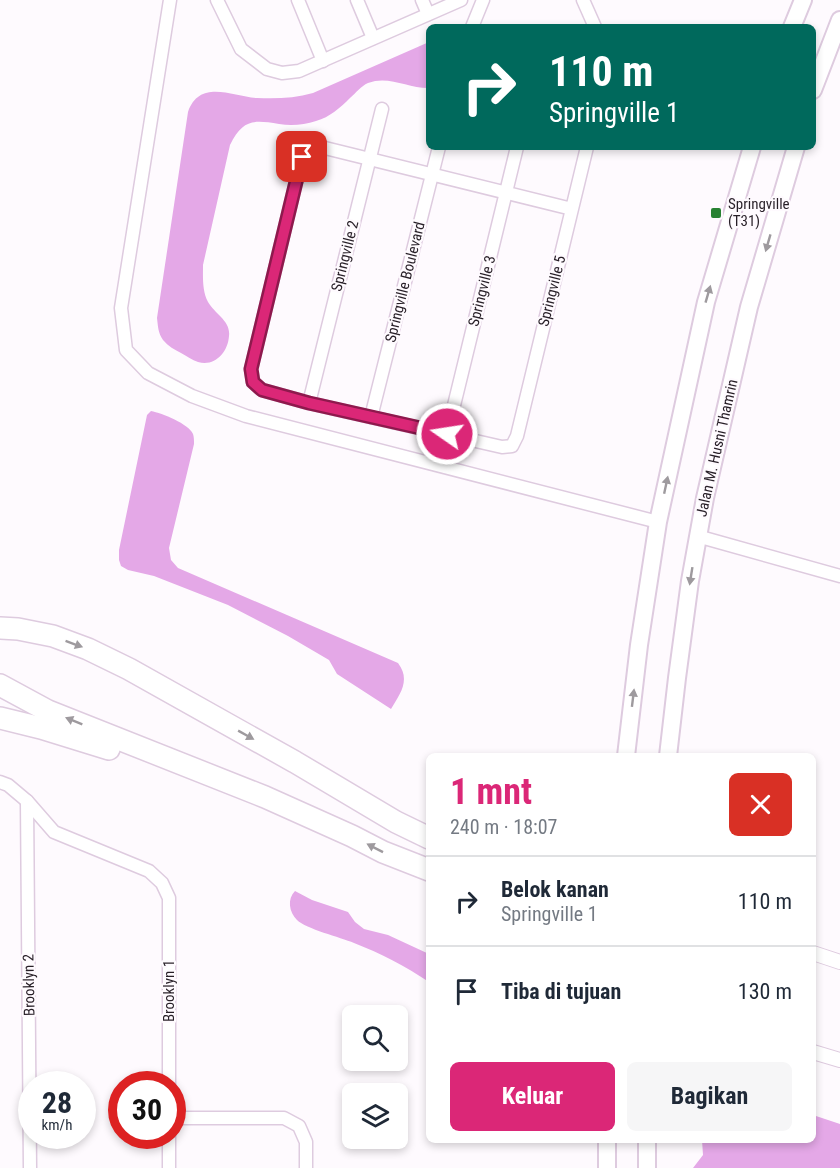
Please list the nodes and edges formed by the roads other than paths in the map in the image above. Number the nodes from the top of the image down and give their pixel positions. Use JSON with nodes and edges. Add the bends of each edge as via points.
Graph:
{"nodes":[{"id":1,"x":170,"y":0,"type":"edge"},
{"id":2,"x":217,"y":0,"type":"edge"},
{"id":3,"x":298,"y":0,"type":"edge"},
{"id":4,"x":357,"y":0,"type":"edge"},
{"id":5,"x":422,"y":0,"type":"edge"},
{"id":6,"x":460,"y":0,"type":"edge"},
{"id":7,"x":483,"y":0,"type":"edge"},
{"id":8,"x":583,"y":0,"type":"edge"},
{"id":9,"x":803,"y":0,"type":"edge"},
{"id":10,"x":428,"y":14,"type":"junction"},
{"id":11,"x":840,"y":20,"type":"edge"},
{"id":12,"x":473,"y":24,"type":"edge"},
{"id":13,"x":594,"y":24,"type":"edge"},
{"id":14,"x":793,"y":24,"type":"edge"},
{"id":15,"x":373,"y":38,"type":"junction"},
{"id":16,"x":323,"y":61,"type":"junction"},
{"id":17,"x":816,"y":82,"type":"edge"},
{"id":18,"x":382,"y":110,"type":"dead end"},
{"id":19,"x":438,"y":150,"type":"edge"},
{"id":20,"x":516,"y":150,"type":"edge"},
{"id":21,"x":586,"y":150,"type":"edge"},
{"id":22,"x":751,"y":150,"type":"edge"},
{"id":23,"x":795,"y":150,"type":"edge"},
{"id":24,"x":369,"y":159,"type":"junction"},
{"id":25,"x":432,"y":174,"type":"junction"},
{"id":26,"x":506,"y":193,"type":"junction"},
{"id":27,"x":572,"y":209,"type":"junction"},
{"id":28,"x":309,"y":403,"type":"junction"},
{"id":29,"x":371,"y":417,"type":"junction"},
{"id":30,"x":447,"y":434,"type":"junction"},
{"id":31,"x":658,"y":522,"type":"junction"},
{"id":32,"x":697,"y":536,"type":"junction"},
{"id":33,"x":840,"y":576,"type":"edge"},
{"id":34,"x":0,"y":628,"type":"edge"},
{"id":35,"x":0,"y":685,"type":"edge"},
{"id":36,"x":0,"y":718,"type":"edge"},
{"id":37,"x":626,"y":753,"type":"edge"},
{"id":38,"x":668,"y":753,"type":"edge"},
{"id":39,"x":0,"y":782,"type":"edge"},
{"id":40,"x":264,"y":797,"type":"junction"},
{"id":41,"x":27,"y":801,"type":"junction"},
{"id":42,"x":426,"y":837,"type":"edge"},
{"id":43,"x":426,"y":869,"type":"edge"},
{"id":44,"x":816,"y":954,"type":"edge"},
{"id":45,"x":840,"y":962,"type":"edge"},
{"id":46,"x":816,"y":1053,"type":"edge"},
{"id":47,"x":840,"y":1060,"type":"edge"},
{"id":48,"x":169,"y":1071,"type":"edge"},
{"id":49,"x":186,"y":1118,"type":"edge"},
{"id":50,"x":607,"y":1143,"type":"edge"},
{"id":51,"x":647,"y":1143,"type":"edge"},
{"id":52,"x":169,"y":1149,"type":"edge"},
{"id":53,"x":30,"y":1168,"type":"edge"},
{"id":54,"x":169,"y":1168,"type":"edge"},
{"id":55,"x":306,"y":1168,"type":"edge"},
{"id":56,"x":607,"y":1168,"type":"edge"},
{"id":57,"x":647,"y":1168,"type":"edge"}],
"edges":[{"from":1,"to":31,"type":"street","via":[[122,308],[126,350],[148,373],[192,396],[246,416]]},
{"from":2,"to":16,"type":"street","via":[[241,49],[267,69],[282,73],[299,71]]},
{"from":3,"to":16,"type":"street"},
{"from":4,"to":15,"type":"street"},
{"from":5,"to":10,"type":"street"},
{"from":6,"to":10,"type":"street"},
{"from":7,"to":12,"type":"street"},
{"from":8,"to":13,"type":"street"},
{"from":9,"to":14,"type":"main road"},
{"from":10,"to":15,"type":"street"},
{"from":11,"to":17,"type":"main road"},
{"from":15,"to":16,"type":"street"},
{"from":18,"to":24,"type":"street","name":"Springville 2"},
{"from":19,"to":25,"type":"street","name":"Springville Boulevard"},
{"from":20,"to":26,"type":"street","name":"Springville 3"},
{"from":21,"to":27,"type":"street","name":"Springville 5"},
{"from":31,"to":22,"type":"main road","one_way":true,"via":[[706,302]]},
{"from":23,"to":32,"type":"main road","name":"Jalan M. Husni Thamrin","one_way":true,"via":[[749,308]]},
{"from":24,"to":25,"type":"street"},
{"from":24,"to":28,"type":"street","name":"Springville 2"},
{"from":24,"to":28,"type":"street","via":[[321,147],[309,147],[302,157],[251,369],[253,382],[262,390]]},
{"from":25,"to":26,"type":"street"},
{"from":25,"to":29,"type":"street","name":"Springville Boulevard"},
{"from":26,"to":27,"type":"street"},
{"from":26,"to":30,"type":"street","name":"Springville 3"},
{"from":27,"to":30,"type":"street","name":"Springville 5","via":[[512,446]]},
{"from":28,"to":29,"type":"street"},
{"from":29,"to":30,"type":"street"},
{"from":37,"to":31,"type":"main road","one_way":true},
{"from":32,"to":33,"type":"street"},
{"from":32,"to":38,"type":"main road","name":"Jalan M. Husni Thamrin","one_way":true},
{"from":34,"to":42,"type":"highway","one_way":true,"via":[[53,636],[129,669]]},
{"from":40,"to":35,"type":"highway","one_way":true,"via":[[48,711]]},
{"from":36,"to":40,"type":"highway"},
{"from":39,"to":41,"type":"street"},
{"from":43,"to":40,"type":"highway","one_way":true},
{"from":41,"to":48,"type":"street","name":"Brooklyn 1","via":[[54,832],[149,871],[162,883],[169,898]]},
{"from":41,"to":53,"type":"street","name":"Brooklyn 2"},
{"from":44,"to":45,"type":"street"},
{"from":46,"to":47,"type":"street"},
{"from":49,"to":55,"type":"street","via":[[284,1118],[299,1126],[306,1142]]},
{"from":50,"to":56,"type":"main road"},
{"from":51,"to":57,"type":"main road"},
{"from":52,"to":54,"type":"street"}]}
